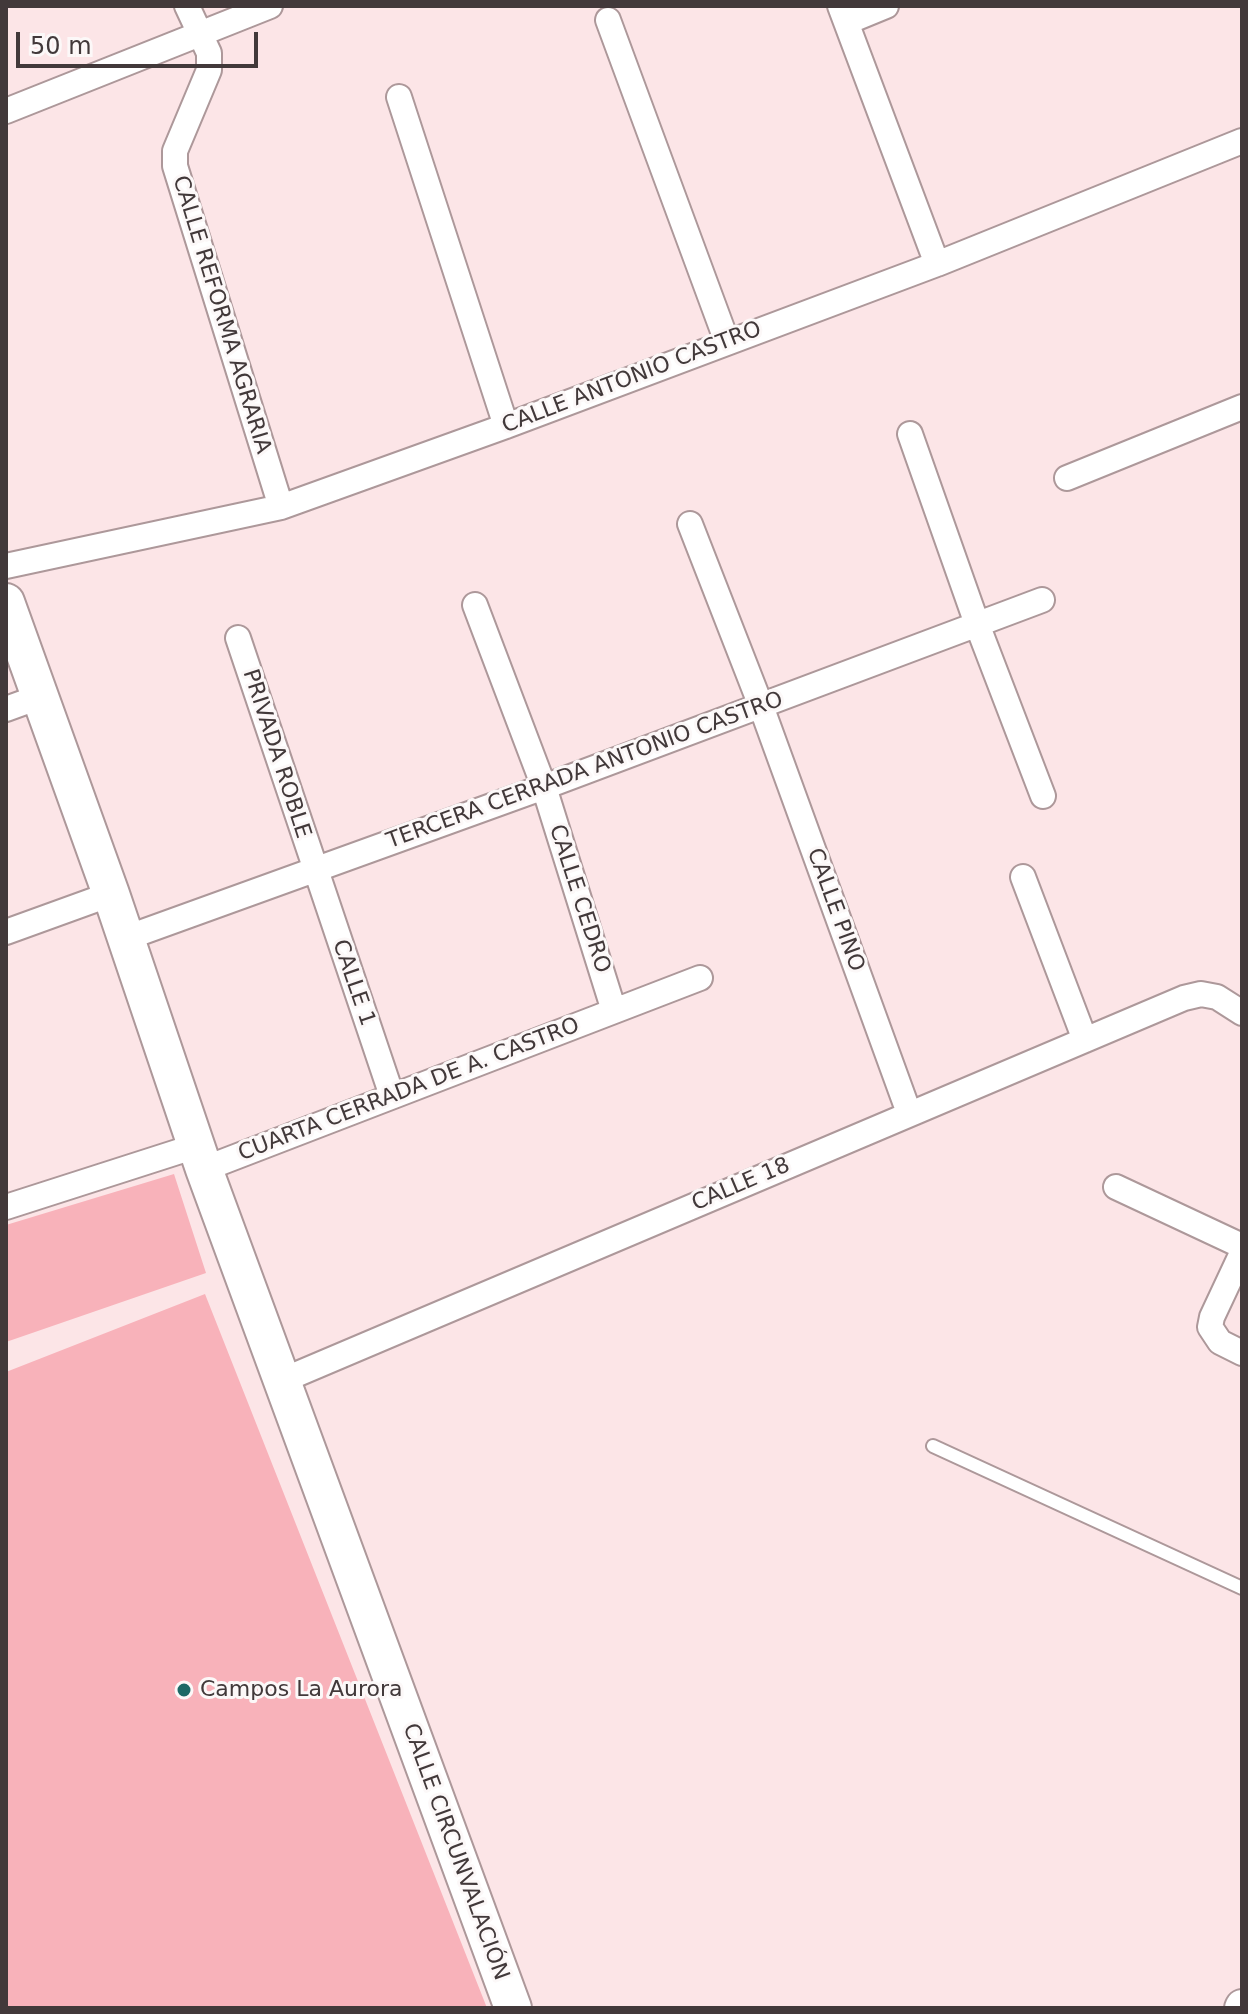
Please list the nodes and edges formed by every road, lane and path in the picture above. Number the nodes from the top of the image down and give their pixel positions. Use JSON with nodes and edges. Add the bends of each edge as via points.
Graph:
{"nodes":[{"id":1,"x":187,"y":6,"type":"edge"},
{"id":2,"x":270,"y":6,"type":"edge"},
{"id":3,"x":886,"y":6,"type":"edge"},
{"id":4,"x":844,"y":14,"type":"edge"},
{"id":5,"x":608,"y":20,"type":"dead end"},
{"id":6,"x":199,"y":34,"type":"junction"},
{"id":7,"x":399,"y":97,"type":"dead end"},
{"id":8,"x":6,"y":111,"type":"edge"},
{"id":9,"x":1242,"y":141,"type":"edge"},
{"id":10,"x":937,"y":264,"type":"junction"},
{"id":11,"x":727,"y":342,"type":"junction"},
{"id":12,"x":1242,"y":407,"type":"edge"},
{"id":13,"x":506,"y":426,"type":"junction"},
{"id":14,"x":910,"y":434,"type":"dead end"},
{"id":15,"x":1067,"y":478,"type":"dead end"},
{"id":16,"x":281,"y":507,"type":"junction"},
{"id":17,"x":690,"y":524,"type":"dead end"},
{"id":18,"x":6,"y":566,"type":"edge"},
{"id":19,"x":1042,"y":600,"type":"dead end"},
{"id":20,"x":6,"y":602,"type":"edge"},
{"id":21,"x":475,"y":605,"type":"dead end"},
{"id":22,"x":977,"y":624,"type":"junction"},
{"id":23,"x":238,"y":638,"type":"dead end"},
{"id":24,"x":23,"y":703,"type":"edge"},
{"id":25,"x":761,"y":706,"type":"junction"},
{"id":26,"x":544,"y":787,"type":"junction"},
{"id":27,"x":1043,"y":796,"type":"dead end"},
{"id":28,"x":315,"y":870,"type":"junction"},
{"id":29,"x":1023,"y":877,"type":"dead end"},
{"id":30,"x":111,"y":894,"type":"junction"},
{"id":31,"x":6,"y":932,"type":"edge"},
{"id":32,"x":126,"y":938,"type":"junction"},
{"id":33,"x":700,"y":978,"type":"dead end"},
{"id":34,"x":614,"y":1011,"type":"junction"},
{"id":35,"x":1242,"y":1013,"type":"edge"},
{"id":36,"x":1085,"y":1040,"type":"junction"},
{"id":37,"x":392,"y":1096,"type":"junction"},
{"id":38,"x":909,"y":1113,"type":"junction"},
{"id":39,"x":200,"y":1158,"type":"junction"},
{"id":40,"x":1116,"y":1187,"type":"dead end"},
{"id":41,"x":6,"y":1207,"type":"edge"},
{"id":42,"x":1242,"y":1246,"type":"edge"},
{"id":43,"x":1242,"y":1253,"type":"edge"},
{"id":44,"x":1242,"y":1353,"type":"edge"},
{"id":45,"x":281,"y":1381,"type":"junction"},
{"id":46,"x":933,"y":1446,"type":"dead end"},
{"id":47,"x":1242,"y":1588,"type":"edge"},
{"id":48,"x":513,"y":2008,"type":"edge"}],
"edges":[{"from":1,"to":6,"type":"street","name":"CALLE REFORMA AGRARIA"},
{"from":2,"to":6,"type":"street"},
{"from":3,"to":4,"type":"street"},
{"from":4,"to":10,"type":"street"},
{"from":5,"to":11,"type":"street"},
{"from":6,"to":8,"type":"street"},
{"from":6,"to":16,"type":"street","name":"CALLE REFORMA AGRARIA","via":[[209,53],[209,70],[175,151],[175,166]]},
{"from":7,"to":13,"type":"street"},
{"from":9,"to":10,"type":"street","name":"CALLE ANTONIO CASTRO"},
{"from":10,"to":11,"type":"street","name":"CALLE ANTONIO CASTRO"},
{"from":11,"to":13,"type":"street","name":"CALLE ANTONIO CASTRO"},
{"from":12,"to":15,"type":"street"},
{"from":13,"to":16,"type":"street","name":"CALLE ANTONIO CASTRO"},
{"from":14,"to":22,"type":"street"},
{"from":16,"to":18,"type":"street","name":"CALLE ANTONIO CASTRO"},
{"from":17,"to":25,"type":"street","name":"CALLE PINO"},
{"from":19,"to":22,"type":"street","name":"TERCERA CERRADA ANTONIO CASTRO"},
{"from":20,"to":24,"type":"main road","name":"CALLE CIRCUNVALACIÓN"},
{"from":21,"to":26,"type":"street","name":"CALLE CEDRO"},
{"from":22,"to":25,"type":"street","name":"TERCERA CERRADA ANTONIO CASTRO"},
{"from":22,"to":27,"type":"street"},
{"from":23,"to":28,"type":"street","name":"PRIVADA ROBLE"},
{"from":24,"to":30,"type":"main road","name":"CALLE CIRCUNVALACIÓN"},
{"from":25,"to":26,"type":"street","name":"TERCERA CERRADA ANTONIO CASTRO"},
{"from":25,"to":38,"type":"street","name":"CALLE PINO"},
{"from":26,"to":28,"type":"street","name":"TERCERA CERRADA ANTONIO CASTRO"},
{"from":26,"to":34,"type":"street","name":"CALLE CEDRO"},
{"from":28,"to":32,"type":"street","name":"TERCERA CERRADA ANTONIO CASTRO"},
{"from":28,"to":37,"type":"street","name":"CALLE 1"},
{"from":29,"to":36,"type":"street"},
{"from":30,"to":31,"type":"street"},
{"from":30,"to":32,"type":"main road","name":"CALLE CIRCUNVALACIÓN"},
{"from":32,"to":39,"type":"main road","name":"CALLE CIRCUNVALACIÓN"},
{"from":33,"to":34,"type":"street","name":"CUARTA CERRADA DE A. CASTRO"},
{"from":34,"to":37,"type":"street","name":"CUARTA CERRADA DE A. CASTRO"},
{"from":35,"to":36,"type":"street","name":"CALLE 18","via":[[1217,997],[1201,994]]},
{"from":36,"to":38,"type":"street","name":"CALLE 18"},
{"from":37,"to":39,"type":"street","name":"CUARTA CERRADA DE A. CASTRO"},
{"from":38,"to":45,"type":"street","name":"CALLE 18"},
{"from":39,"to":41,"type":"street","name":"CUARTA CERRADA DE A. CASTRO"},
{"from":39,"to":45,"type":"main road","name":"CALLE CIRCUNVALACIÓN"},
{"from":40,"to":42,"type":"street"},
{"from":43,"to":44,"type":"street","via":[[1210,1327],[1220,1342]]},
{"from":45,"to":48,"type":"main road","name":"CALLE CIRCUNVALACIÓN"},
{"from":46,"to":47,"type":"lane"}]}
